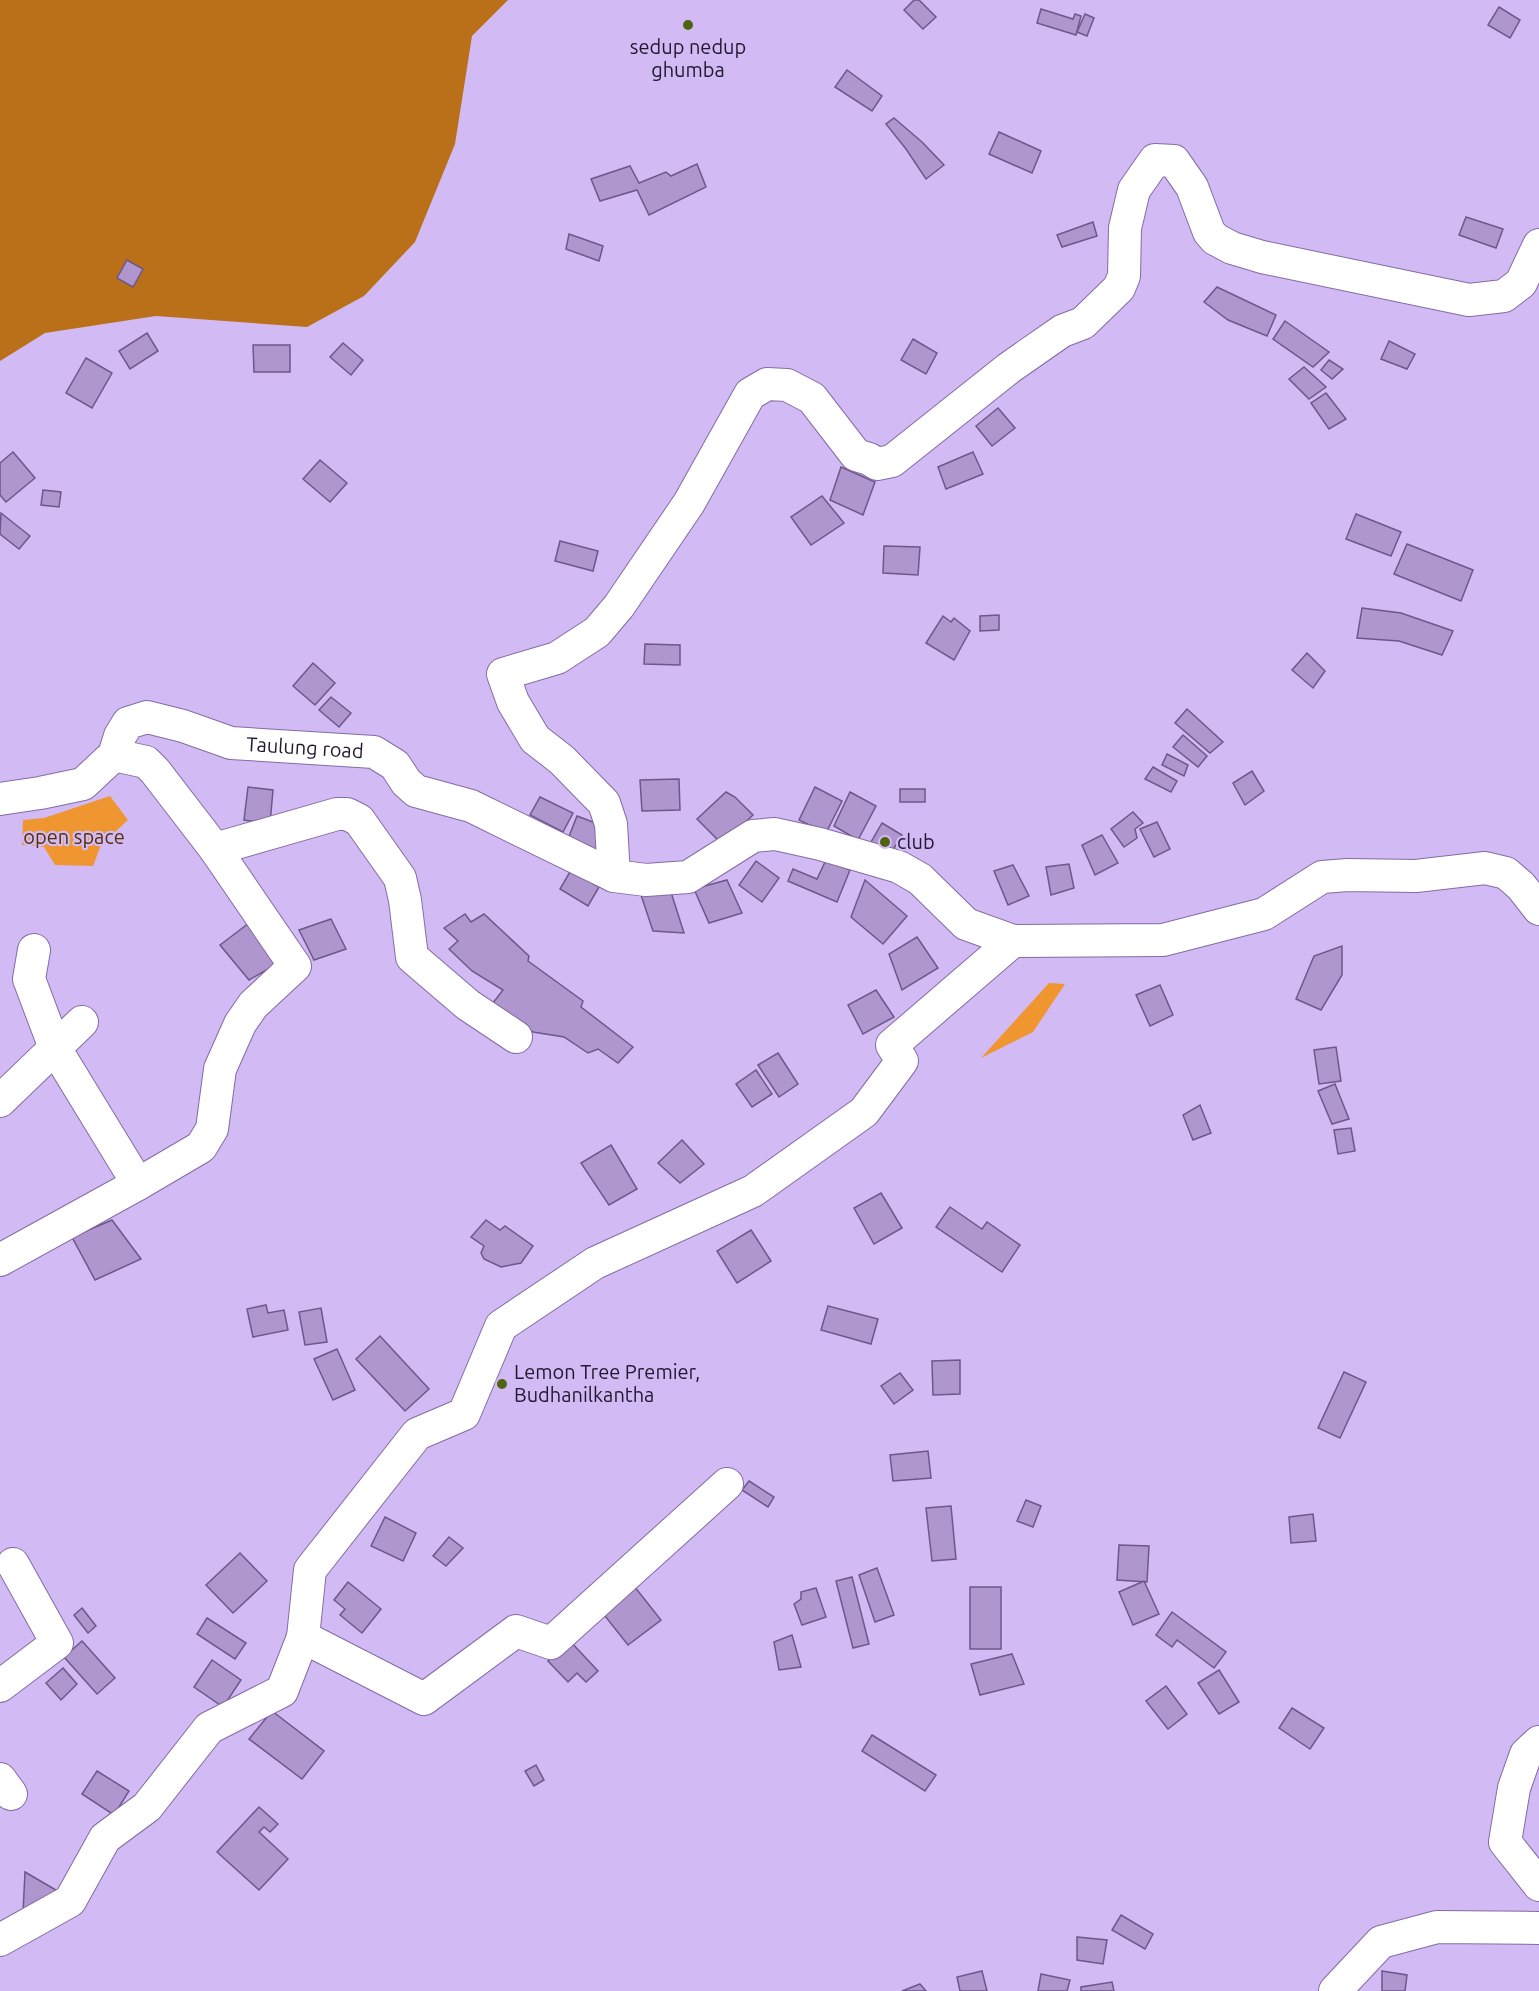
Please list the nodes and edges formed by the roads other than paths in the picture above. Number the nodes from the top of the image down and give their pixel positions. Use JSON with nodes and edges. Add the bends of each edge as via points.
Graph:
{"nodes":[{"id":1,"x":1539,"y":245,"type":"edge"},
{"id":2,"x":114,"y":755,"type":"junction"},
{"id":3,"x":0,"y":799,"type":"edge"},
{"id":4,"x":215,"y":849,"type":"junction"},
{"id":5,"x":614,"y":876,"type":"junction"},
{"id":6,"x":1539,"y":909,"type":"edge"},
{"id":7,"x":1013,"y":941,"type":"junction"},
{"id":8,"x":34,"y":950,"type":"dead end"},
{"id":9,"x":82,"y":1022,"type":"dead end"},
{"id":10,"x":516,"y":1037,"type":"dead end"},
{"id":11,"x":56,"y":1048,"type":"junction"},
{"id":12,"x":0,"y":1101,"type":"edge"},
{"id":13,"x":138,"y":1184,"type":"junction"},
{"id":14,"x":0,"y":1260,"type":"edge"},
{"id":15,"x":727,"y":1484,"type":"dead end"},
{"id":16,"x":13,"y":1564,"type":"dead end"},
{"id":17,"x":303,"y":1637,"type":"junction"},
{"id":18,"x":0,"y":1686,"type":"edge"},
{"id":19,"x":1539,"y":1742,"type":"edge"},
{"id":20,"x":1539,"y":1885,"type":"edge"},
{"id":21,"x":1539,"y":1928,"type":"edge"},
{"id":22,"x":0,"y":1940,"type":"edge"},
{"id":23,"x":1335,"y":1991,"type":"edge"}],
"edges":[{"from":1,"to":5,"type":"street","via":[[1521,282],[1504,296],[1469,300],[1262,257],[1215,239],[1192,187],[1174,161],[1155,160],[1134,190],[1125,228],[1124,276],[1119,288],[1083,323],[1062,331],[1009,368],[892,461],[877,464],[856,455],[813,398],[787,386],[767,384],[750,394],[688,503],[597,632],[557,658],[503,674],[513,702],[535,739],[604,803],[611,824]]},
{"from":2,"to":3,"type":"street","name":"Taulung road","via":[[83,784]]},
{"from":2,"to":4,"type":"street","via":[[146,762]]},
{"from":2,"to":5,"type":"street","name":"Taulung road","via":[[128,723],[147,717],[231,743],[374,752],[395,765],[416,791],[471,806]]},
{"from":4,"to":10,"type":"street","via":[[338,814],[359,820],[400,878],[412,957],[468,1005]]},
{"from":4,"to":13,"type":"street","via":[[295,966],[253,1005],[240,1023],[220,1069],[212,1129],[201,1147]]},
{"from":5,"to":7,"type":"street","name":"Taulung road","via":[[646,880],[688,878],[753,836],[775,834],[899,867],[920,879],[966,924]]},
{"from":6,"to":7,"type":"street","via":[[1506,873],[1485,868],[1416,876],[1348,875],[1322,878],[1264,914],[1164,940]]},
{"from":7,"to":17,"type":"street","via":[[897,1053],[864,1112],[753,1191],[595,1263],[501,1326],[464,1414],[417,1434],[310,1570]]},
{"from":8,"to":11,"type":"street","via":[[29,979]]},
{"from":9,"to":11,"type":"street"},
{"from":11,"to":12,"type":"street"},
{"from":11,"to":13,"type":"street"},
{"from":13,"to":14,"type":"street"},
{"from":15,"to":17,"type":"street","via":[[551,1643],[516,1631],[424,1699]]},
{"from":16,"to":18,"type":"street","via":[[57,1643]]},
{"from":17,"to":22,"type":"street","via":[[282,1691],[209,1728],[147,1807],[105,1838],[70,1901]]},
{"from":19,"to":20,"type":"street","via":[[1526,1754],[1514,1788],[1505,1842]]},
{"from":21,"to":23,"type":"street","via":[[1437,1927],[1381,1942]]}]}
